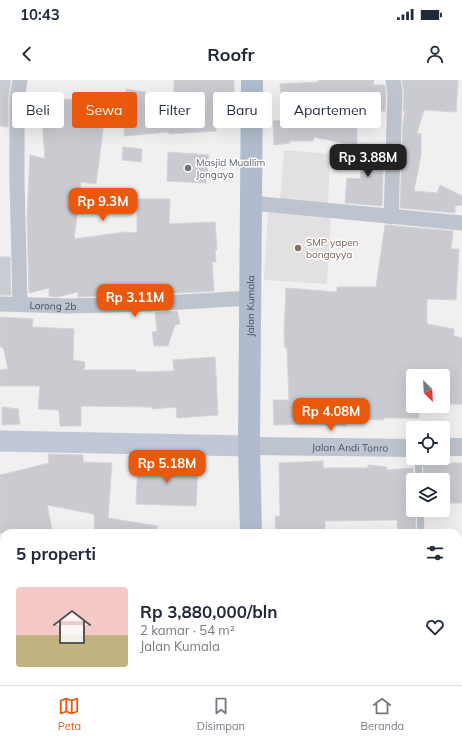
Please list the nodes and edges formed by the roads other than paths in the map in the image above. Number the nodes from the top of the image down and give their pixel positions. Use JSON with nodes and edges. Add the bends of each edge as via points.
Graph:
{"nodes":[{"id":1,"x":20,"y":80,"type":"edge"},
{"id":2,"x":252,"y":80,"type":"edge"},
{"id":3,"x":393,"y":80,"type":"edge"},
{"id":4,"x":250,"y":203,"type":"junction"},
{"id":5,"x":391,"y":217,"type":"junction"},
{"id":6,"x":462,"y":223,"type":"edge"},
{"id":7,"x":250,"y":298,"type":"junction"},
{"id":8,"x":0,"y":304,"type":"edge"},
{"id":9,"x":20,"y":304,"type":"junction"},
{"id":10,"x":0,"y":441,"type":"edge"},
{"id":11,"x":249,"y":446,"type":"junction"},
{"id":12,"x":462,"y":447,"type":"edge"},
{"id":13,"x":406,"y":448,"type":"edge"},
{"id":14,"x":450,"y":448,"type":"edge"},
{"id":15,"x":420,"y":517,"type":"edge"},
{"id":16,"x":251,"y":529,"type":"edge"},
{"id":17,"x":421,"y":529,"type":"edge"}],
"edges":[{"from":1,"to":9,"type":"street","via":[[17,100],[17,180]]},
{"from":2,"to":4,"type":"main road","name":"Jalan Kumala"},
{"from":3,"to":5,"type":"street","via":[[395,100]]},
{"from":4,"to":5,"type":"street"},
{"from":4,"to":7,"type":"main road","name":"Jalan Kumala"},
{"from":5,"to":6,"type":"street"},
{"from":7,"to":9,"type":"street","name":"Lorong 2b","via":[[148,304]]},
{"from":7,"to":11,"type":"main road","name":"Jalan Kumala"},
{"from":8,"to":9,"type":"street","name":"Lorong 2b"},
{"from":10,"to":11,"type":"main road","name":"Jalan Andi Tonro"},
{"from":11,"to":13,"type":"street","name":"Jalan Andi Tonro"},
{"from":11,"to":16,"type":"main road","name":"Jalan Kumala"},
{"from":12,"to":14,"type":"street"},
{"from":15,"to":17,"type":"lane"}]}
